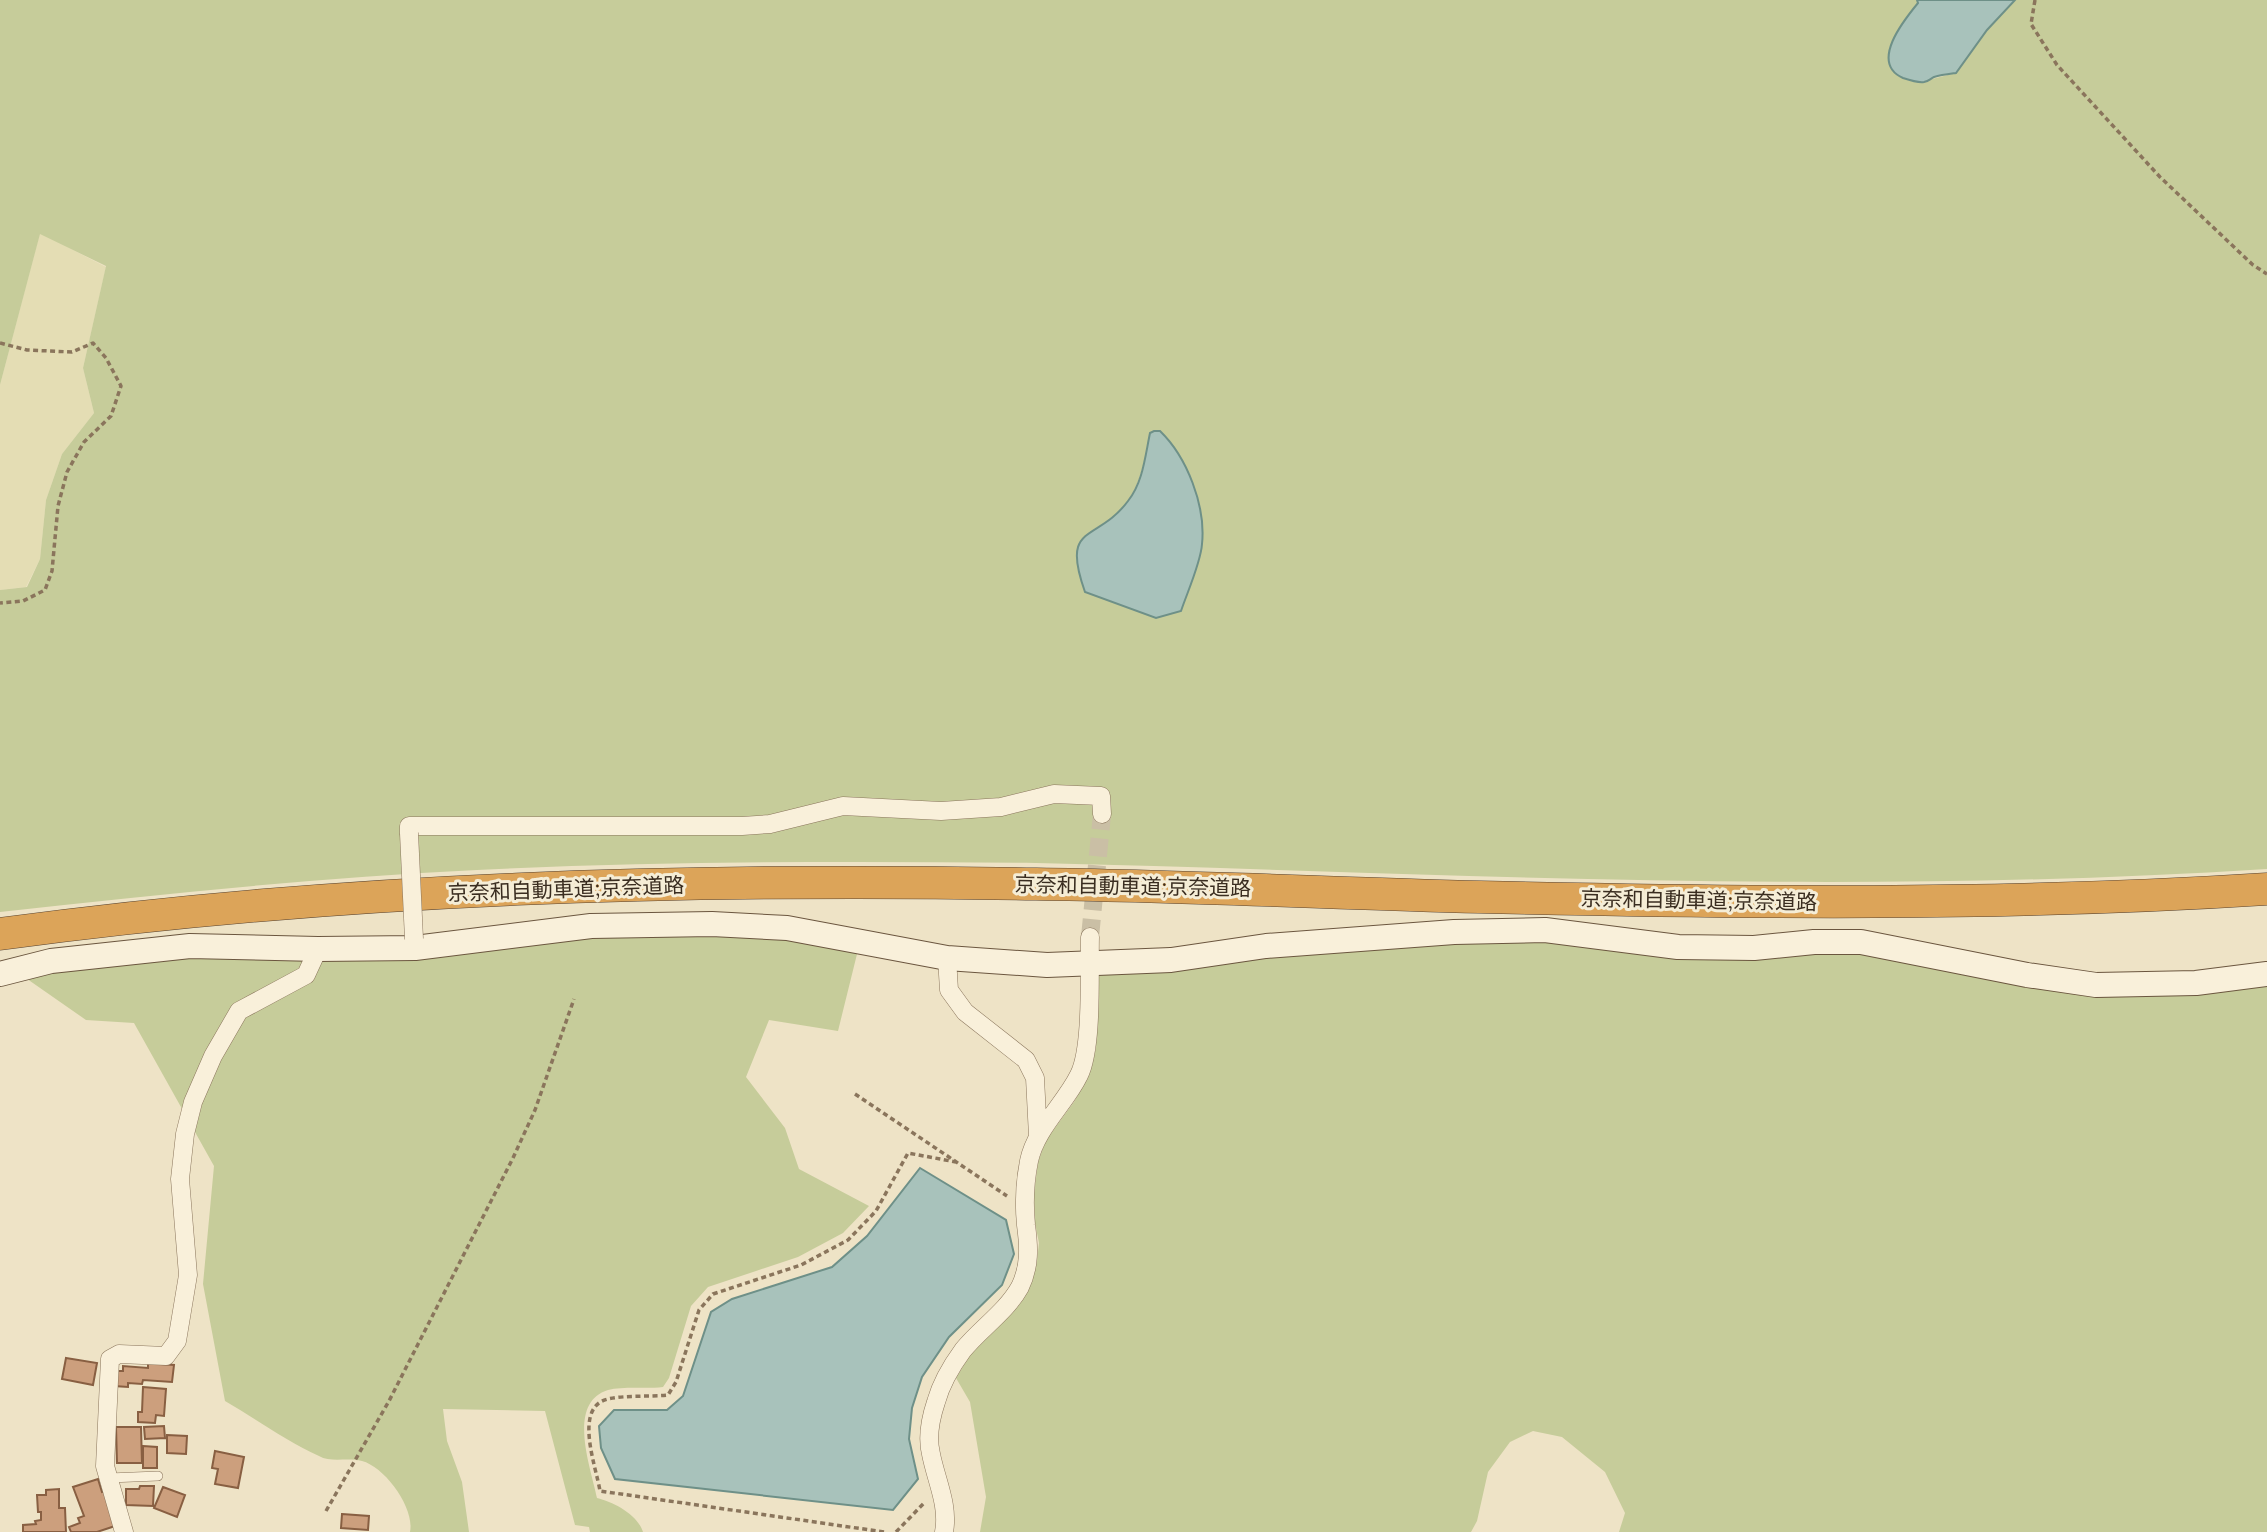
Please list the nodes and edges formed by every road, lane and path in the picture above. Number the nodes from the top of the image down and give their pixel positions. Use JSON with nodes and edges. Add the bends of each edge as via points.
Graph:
{"nodes":[{"id":1,"x":2035,"y":0,"type":"edge"},
{"id":2,"x":2267,"y":274,"type":"edge"},
{"id":3,"x":0,"y":343,"type":"edge"},
{"id":4,"x":0,"y":603,"type":"edge"},
{"id":5,"x":1102,"y":814,"type":"dead end"},
{"id":6,"x":2267,"y":889,"type":"edge"},
{"id":7,"x":2267,"y":902,"type":"edge"},
{"id":8,"x":0,"y":935,"type":"edge"},
{"id":9,"x":415,"y":943,"type":"junction"},
{"id":10,"x":318,"y":949,"type":"junction"},
{"id":11,"x":1089,"y":950,"type":"junction"},
{"id":12,"x":947,"y":958,"type":"junction"},
{"id":13,"x":0,"y":974,"type":"edge"},
{"id":14,"x":2267,"y":974,"type":"edge"},
{"id":15,"x":574,"y":999,"type":"dead end"},
{"id":16,"x":855,"y":1094,"type":"dead end"},
{"id":17,"x":1038,"y":1136,"type":"junction"},
{"id":18,"x":956,"y":1162,"type":"junction"},
{"id":19,"x":1026,"y":1194,"type":"junction"},
{"id":20,"x":158,"y":1476,"type":"dead end"},
{"id":21,"x":109,"y":1478,"type":"junction"},
{"id":22,"x":940,"y":1485,"type":"junction"},
{"id":23,"x":326,"y":1511,"type":"dead end"},
{"id":24,"x":123,"y":1532,"type":"edge"},
{"id":25,"x":884,"y":1532,"type":"edge"},
{"id":26,"x":896,"y":1532,"type":"edge"},
{"id":27,"x":944,"y":1532,"type":"edge"}],
"edges":[{"from":1,"to":2,"type":"path","via":[[2031,24],[2057,65],[2175,193]]},
{"from":3,"to":4,"type":"path","via":[[27,350],[72,352],[93,344],[121,386],[111,416],[84,442],[67,471],[45,590],[23,601]]},
{"from":5,"to":9,"type":"street","bridge":true,"via":[[1101,796],[1054,794],[1001,807],[941,811],[843,806],[756,825],[409,826]]},
{"from":6,"to":8,"type":"highway","name":"京奈和自動車道;京奈道路","via":[[2159,896],[1832,902],[1046,884],[631,885],[270,904]]},
{"from":7,"to":8,"type":"highway","name":"京奈和自動車道;京奈道路","via":[[1888,916],[862,893],[637,898],[77,938]]},
{"from":9,"to":10,"type":"street"},
{"from":9,"to":12,"type":"street","via":[[591,926],[712,924],[787,928]]},
{"from":10,"to":13,"type":"street","via":[[190,946],[51,961]]},
{"from":10,"to":21,"type":"street","via":[[306,975],[239,1011],[193,1102],[180,1179],[188,1275],[177,1341],[166,1356],[119,1354],[110,1359],[105,1466]]},
{"from":11,"to":12,"type":"street","via":[[1047,965]]},
{"from":11,"to":14,"type":"street","via":[[1171,960],[1266,946],[1545,930],[1678,947],[1861,942],[2096,985],[2196,983]]},
{"from":11,"to":17,"type":"street","via":[[1087,1047],[1081,1072]]},
{"from":12,"to":17,"type":"street","via":[[949,990],[965,1012],[1026,1060],[1035,1077]]},
{"from":15,"to":23,"type":"path","via":[[536,1110],[513,1158],[389,1401]]},
{"from":16,"to":18,"type":"path"},
{"from":17,"to":19,"type":"street","via":[[1029,1160]]},
{"from":18,"to":19,"type":"path","via":[[1009,1197]]},
{"from":18,"to":25,"type":"path","via":[[908,1153],[876,1211],[848,1240],[801,1265],[713,1294],[699,1310],[668,1395],[605,1400],[594,1407],[588,1420],[600,1491]]},
{"from":19,"to":22,"type":"street","via":[[1030,1244],[1025,1275],[1013,1298],[963,1350],[937,1400],[930,1452]]},
{"from":20,"to":21,"type":"lane"},
{"from":21,"to":24,"type":"street"},
{"from":22,"to":26,"type":"path"},
{"from":22,"to":27,"type":"street"}]}
